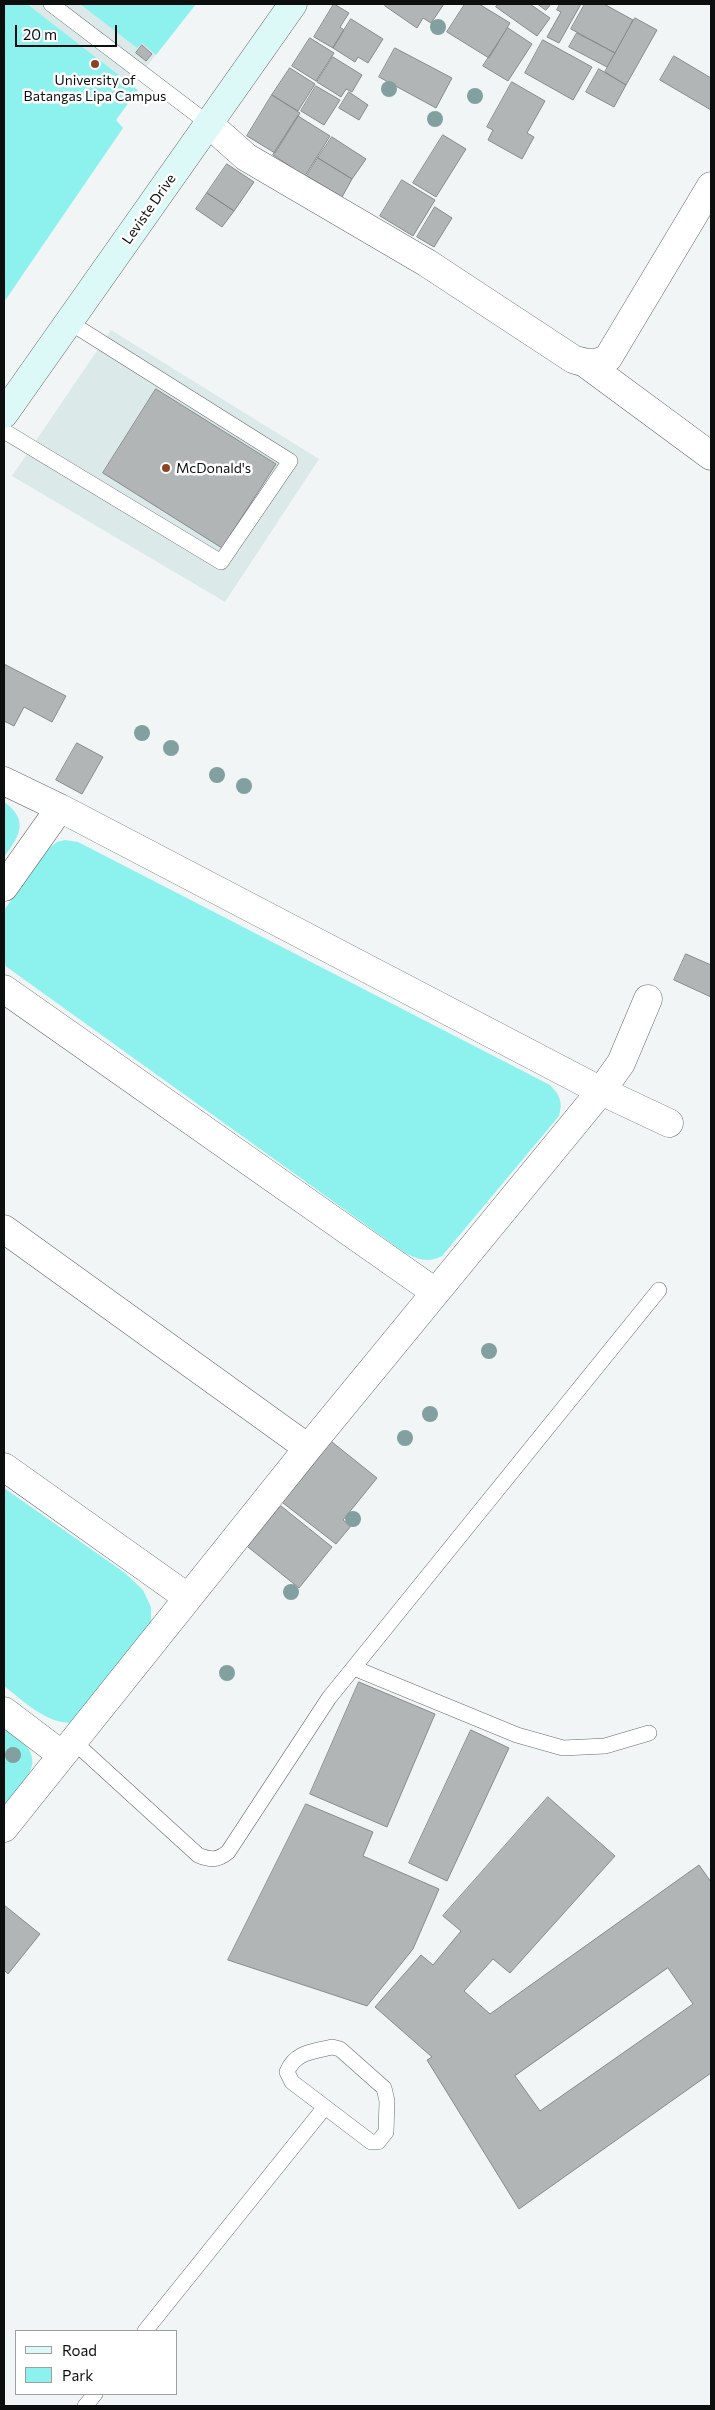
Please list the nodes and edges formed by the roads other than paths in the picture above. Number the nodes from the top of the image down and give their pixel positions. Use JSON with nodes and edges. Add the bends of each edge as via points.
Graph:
{"nodes":[{"id":1,"x":51,"y":4,"type":"edge"},
{"id":2,"x":293,"y":4,"type":"edge"},
{"id":3,"x":209,"y":124,"type":"junction"},
{"id":4,"x":711,"y":186,"type":"edge"},
{"id":5,"x":69,"y":322,"type":"junction"},
{"id":6,"x":586,"y":363,"type":"junction"},
{"id":7,"x":4,"y":414,"type":"edge"},
{"id":8,"x":4,"y":431,"type":"edge"},
{"id":9,"x":711,"y":456,"type":"edge"},
{"id":10,"x":4,"y":781,"type":"edge"},
{"id":11,"x":60,"y":808,"type":"junction"},
{"id":12,"x":4,"y":887,"type":"edge"},
{"id":13,"x":4,"y":989,"type":"edge"},
{"id":14,"x":648,"y":999,"type":"dead end"},
{"id":15,"x":601,"y":1091,"type":"junction"},
{"id":16,"x":670,"y":1123,"type":"dead end"},
{"id":17,"x":4,"y":1229,"type":"edge"},
{"id":18,"x":659,"y":1290,"type":"dead end"},
{"id":19,"x":435,"y":1292,"type":"junction"},
{"id":20,"x":308,"y":1448,"type":"junction"},
{"id":21,"x":4,"y":1467,"type":"edge"},
{"id":22,"x":187,"y":1597,"type":"junction"},
{"id":23,"x":354,"y":1668,"type":"junction"},
{"id":24,"x":4,"y":1712,"type":"edge"},
{"id":25,"x":649,"y":1733,"type":"dead end"},
{"id":26,"x":68,"y":1748,"type":"junction"},
{"id":27,"x":4,"y":1828,"type":"edge"},
{"id":28,"x":325,"y":2107,"type":"junction"},
{"id":29,"x":146,"y":2330,"type":"edge"},
{"id":30,"x":95,"y":2395,"type":"edge"},
{"id":31,"x":86,"y":2406,"type":"edge"}],
"edges":[{"from":1,"to":3,"type":"lane"},
{"from":2,"to":3,"type":"main road","name":"Leviste Drive"},
{"from":3,"to":5,"type":"main road","name":"Leviste Drive"},
{"from":3,"to":6,"type":"street","via":[[246,156],[427,263],[573,359]]},
{"from":4,"to":6,"type":"street","via":[[608,358],[598,363]]},
{"from":5,"to":7,"type":"main road","name":"Leviste Drive"},
{"from":5,"to":8,"type":"lane","via":[[290,462],[222,562]]},
{"from":6,"to":9,"type":"street"},
{"from":10,"to":11,"type":"street"},
{"from":11,"to":12,"type":"street"},
{"from":11,"to":15,"type":"street"},
{"from":13,"to":19,"type":"street"},
{"from":14,"to":15,"type":"street","via":[[621,1063]]},
{"from":15,"to":16,"type":"street"},
{"from":15,"to":19,"type":"street"},
{"from":17,"to":20,"type":"street"},
{"from":18,"to":23,"type":"lane"},
{"from":19,"to":20,"type":"street"},
{"from":20,"to":22,"type":"street"},
{"from":21,"to":22,"type":"street"},
{"from":22,"to":26,"type":"street"},
{"from":23,"to":25,"type":"lane","via":[[517,1735],[563,1748],[605,1746]]},
{"from":23,"to":26,"type":"lane","via":[[329,1698],[228,1852],[220,1858],[210,1860],[198,1855]]},
{"from":24,"to":26,"type":"street"},
{"from":26,"to":27,"type":"street"},
{"from":28,"to":28,"type":"lane","via":[[371,2142],[378,2142],[386,2132],[384,2088],[340,2050],[332,2047],[300,2055],[290,2063],[287,2072],[292,2082]]},
{"from":28,"to":29,"type":"lane"},
{"from":30,"to":31,"type":"lane"}]}
